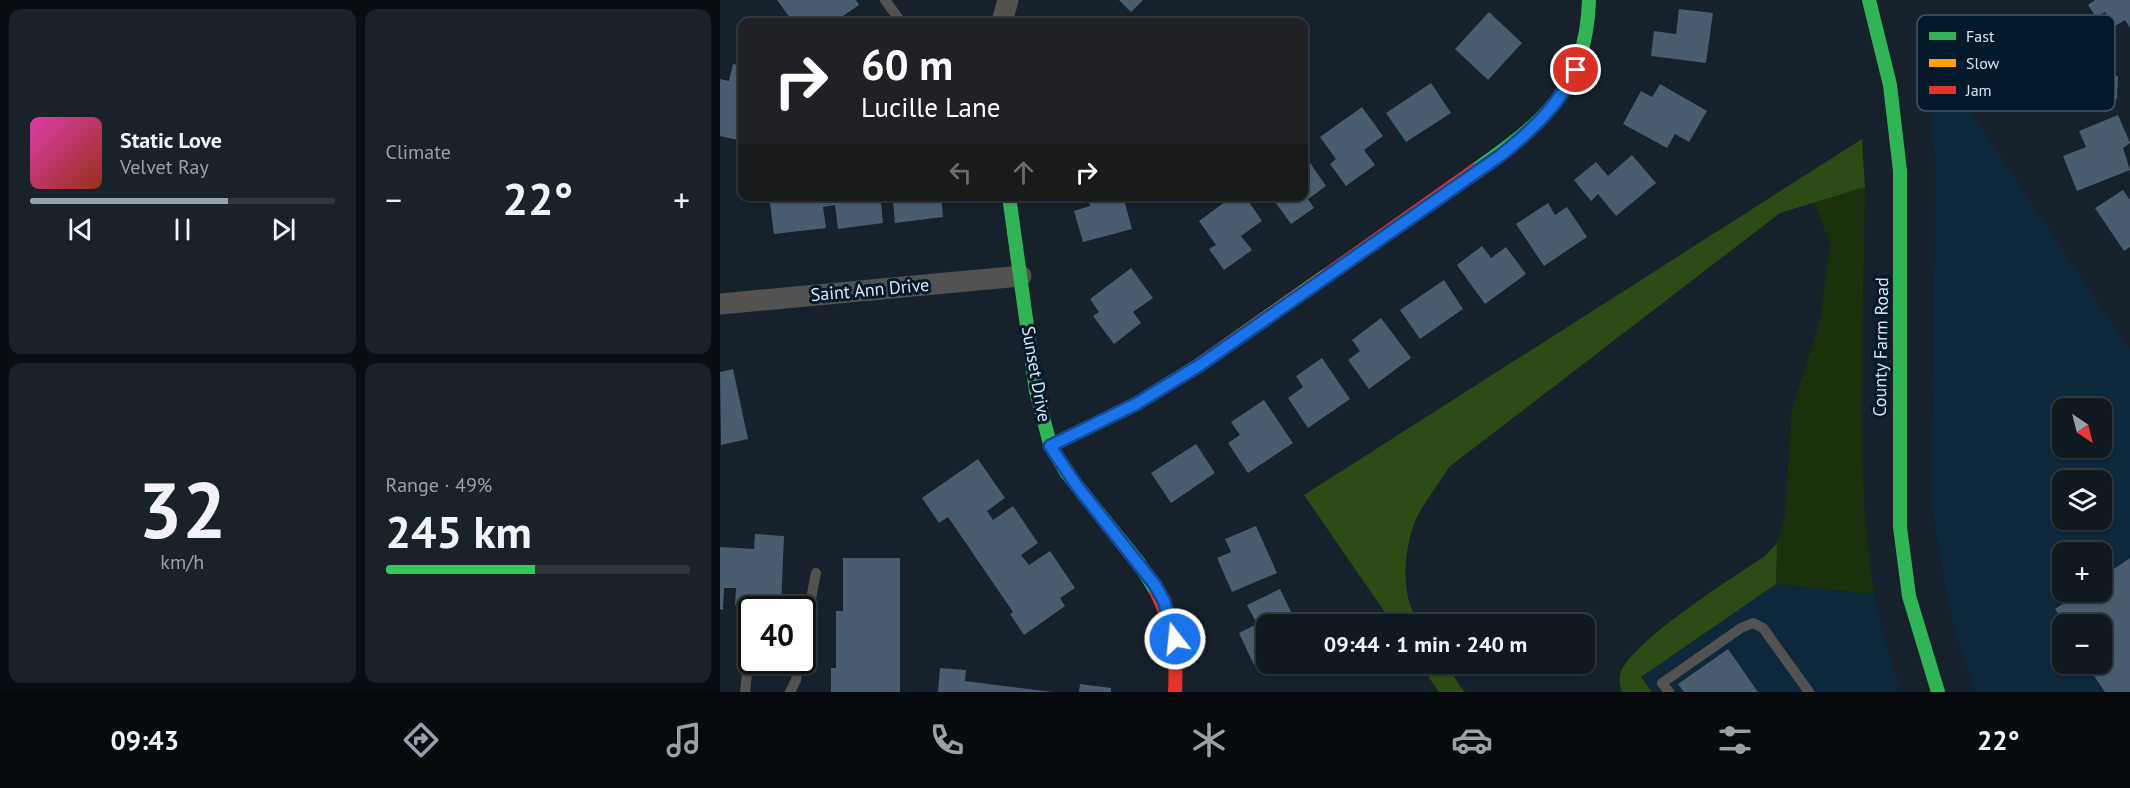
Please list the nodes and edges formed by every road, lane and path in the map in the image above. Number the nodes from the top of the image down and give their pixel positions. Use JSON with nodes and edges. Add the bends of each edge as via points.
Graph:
{"nodes":[{"id":1,"x":885,"y":0,"type":"edge"},
{"id":2,"x":1008,"y":0,"type":"edge"},
{"id":3,"x":1589,"y":0,"type":"edge"},
{"id":4,"x":1869,"y":0,"type":"edge"},
{"id":5,"x":898,"y":18,"type":"edge"},
{"id":6,"x":1003,"y":18,"type":"edge"},
{"id":7,"x":1010,"y":201,"type":"edge"},
{"id":8,"x":1021,"y":276,"type":"junction"},
{"id":9,"x":720,"y":300,"type":"edge"},
{"id":10,"x":1050,"y":446,"type":"junction"},
{"id":11,"x":816,"y":573,"type":"dead end"},
{"id":12,"x":812,"y":596,"type":"edge"},
{"id":13,"x":747,"y":674,"type":"edge"},
{"id":14,"x":797,"y":674,"type":"edge"},
{"id":15,"x":745,"y":692,"type":"edge"},
{"id":16,"x":790,"y":692,"type":"edge"},
{"id":17,"x":1175,"y":692,"type":"edge"},
{"id":18,"x":1669,"y":692,"type":"edge"},
{"id":19,"x":1809,"y":692,"type":"edge"},
{"id":20,"x":1938,"y":692,"type":"edge"}],
"edges":[{"from":1,"to":5,"type":"lane"},
{"from":2,"to":6,"type":"street"},
{"from":3,"to":10,"type":"street","via":[[1587,38],[1576,70],[1563,95],[1528,133],[1200,365],[1136,404]]},
{"from":4,"to":20,"type":"street","name":"County Farm Road","via":[[1888,70],[1899,160],[1900,527],[1909,596]]},
{"from":7,"to":8,"type":"street","name":"Sunset Drive"},
{"from":8,"to":9,"type":"street","name":"Saint Ann Drive"},
{"from":8,"to":10,"type":"street","name":"Sunset Drive","via":[[1040,408]]},
{"from":10,"to":17,"type":"street","name":"Sunset Drive","via":[[1164,601],[1175,639]]},
{"from":11,"to":12,"type":"lane"},
{"from":13,"to":15,"type":"lane"},
{"from":14,"to":16,"type":"lane"},
{"from":18,"to":19,"type":"lane","via":[[1662,683],[1753,623],[1763,628]]}]}
